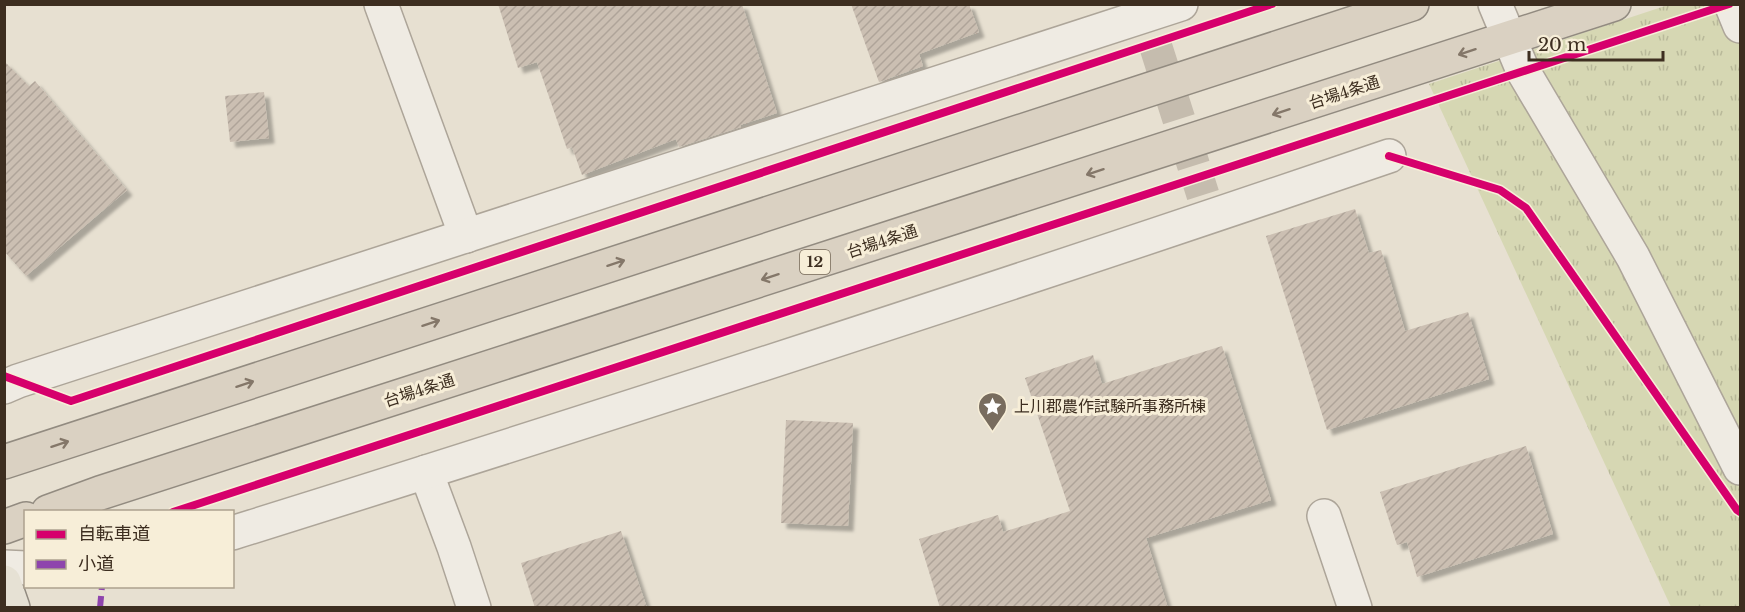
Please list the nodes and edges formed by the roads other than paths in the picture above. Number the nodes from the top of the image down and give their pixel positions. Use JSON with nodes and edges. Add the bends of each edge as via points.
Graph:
{"nodes":[{"id":1,"x":381,"y":4,"type":"edge"},
{"id":2,"x":1182,"y":4,"type":"edge"},
{"id":3,"x":1412,"y":4,"type":"edge"},
{"id":4,"x":1495,"y":4,"type":"edge"},
{"id":5,"x":1614,"y":4,"type":"edge"},
{"id":6,"x":1731,"y":4,"type":"edge"},
{"id":7,"x":1140,"y":22,"type":"edge"},
{"id":8,"x":1740,"y":26,"type":"edge"},
{"id":9,"x":1509,"y":38,"type":"junction"},
{"id":10,"x":1389,"y":156,"type":"dead end"},
{"id":11,"x":466,"y":236,"type":"junction"},
{"id":12,"x":4,"y":387,"type":"edge"},
{"id":13,"x":4,"y":462,"type":"edge"},
{"id":14,"x":1740,"y":468,"type":"edge"},
{"id":15,"x":426,"y":472,"type":"junction"},
{"id":16,"x":54,"y":510,"type":"edge"},
{"id":17,"x":1324,"y":516,"type":"dead end"},
{"id":18,"x":24,"y":520,"type":"edge"},
{"id":19,"x":4,"y":527,"type":"edge"},
{"id":20,"x":234,"y":532,"type":"edge"},
{"id":21,"x":4,"y":567,"type":"edge"},
{"id":22,"x":24,"y":568,"type":"edge"},
{"id":23,"x":4,"y":582,"type":"edge"},
{"id":24,"x":13,"y":608,"type":"edge"},
{"id":25,"x":474,"y":608,"type":"edge"},
{"id":26,"x":1355,"y":608,"type":"edge"}],
"edges":[{"from":1,"to":11,"type":"street"},
{"from":2,"to":7,"type":"street"},
{"from":13,"to":3,"type":"highway","one_way":true},
{"from":4,"to":9,"type":"street"},
{"from":5,"to":9,"type":"highway","name":"台場4条通","number":"12"},
{"from":6,"to":8,"type":"street"},
{"from":7,"to":11,"type":"street"},
{"from":9,"to":14,"type":"street","via":[[1523,71],[1633,257]]},
{"from":9,"to":16,"type":"highway","name":"台場4条通","number":"12","one_way":true},
{"from":10,"to":15,"type":"street","via":[[1207,206]]},
{"from":11,"to":12,"type":"street"},
{"from":15,"to":20,"type":"street"},
{"from":15,"to":25,"type":"street"},
{"from":17,"to":26,"type":"street"},
{"from":18,"to":19,"type":"highway"},
{"from":21,"to":22,"type":"street"},
{"from":23,"to":24,"type":"main road"}]}
